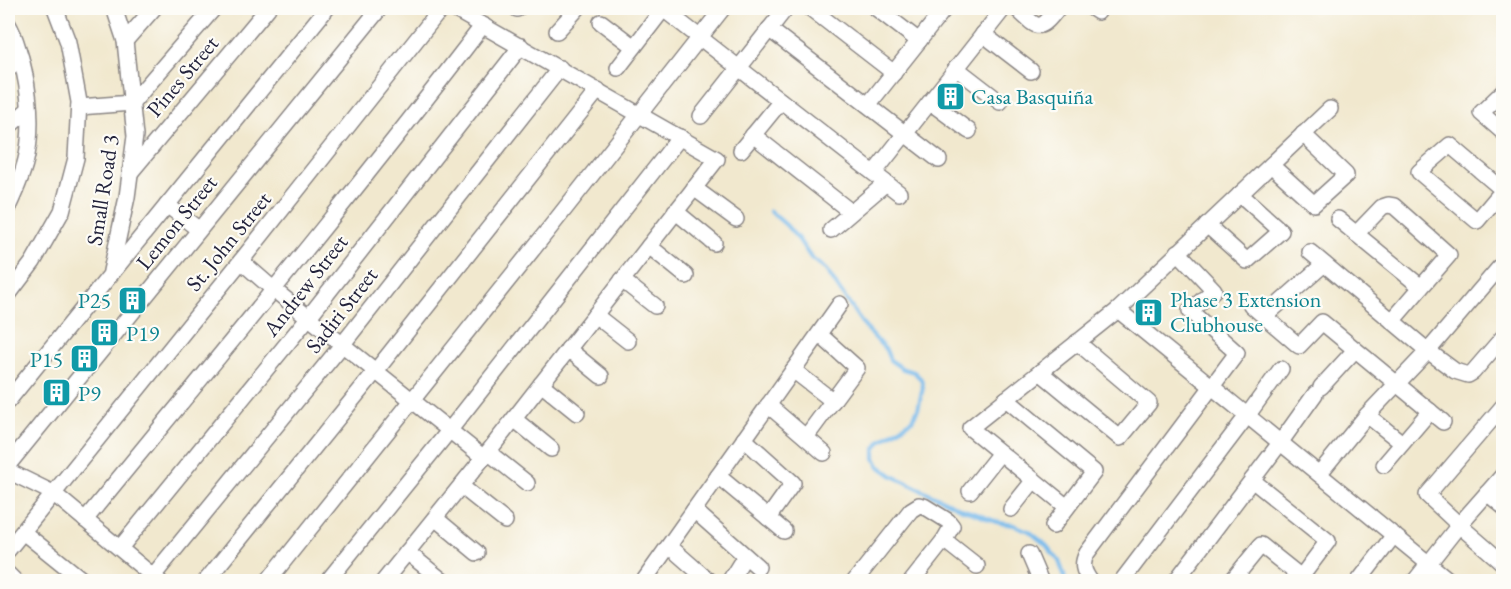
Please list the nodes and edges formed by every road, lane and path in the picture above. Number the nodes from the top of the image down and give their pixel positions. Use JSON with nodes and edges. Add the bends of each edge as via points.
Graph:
{"nodes":[{"id":1,"x":55,"y":8,"type":"edge"},
{"id":2,"x":114,"y":8,"type":"edge"},
{"id":3,"x":154,"y":8,"type":"edge"},
{"id":4,"x":214,"y":8,"type":"edge"},
{"id":5,"x":268,"y":8,"type":"edge"},
{"id":6,"x":327,"y":8,"type":"edge"},
{"id":7,"x":380,"y":8,"type":"edge"},
{"id":8,"x":578,"y":8,"type":"edge"},
{"id":9,"x":663,"y":8,"type":"edge"},
{"id":10,"x":723,"y":8,"type":"edge"},
{"id":11,"x":786,"y":8,"type":"edge"},
{"id":12,"x":810,"y":8,"type":"edge"},
{"id":13,"x":876,"y":8,"type":"edge"},
{"id":14,"x":945,"y":8,"type":"edge"},
{"id":15,"x":1004,"y":8,"type":"edge"},
{"id":16,"x":1016,"y":8,"type":"edge"},
{"id":17,"x":1058,"y":8,"type":"edge"},
{"id":18,"x":601,"y":22,"type":"dead end"},
{"id":19,"x":8,"y":24,"type":"edge"},
{"id":20,"x":483,"y":25,"type":"junction"},
{"id":21,"x":769,"y":29,"type":"junction"},
{"id":22,"x":557,"y":32,"type":"dead end"},
{"id":23,"x":983,"y":34,"type":"junction"},
{"id":24,"x":700,"y":37,"type":"junction"},
{"id":25,"x":125,"y":41,"type":"junction"},
{"id":26,"x":920,"y":41,"type":"junction"},
{"id":27,"x":521,"y":46,"type":"junction"},
{"id":28,"x":634,"y":47,"type":"junction"},
{"id":29,"x":20,"y":58,"type":"junction"},
{"id":30,"x":560,"y":68,"type":"junction"},
{"id":31,"x":618,"y":68,"type":"dead end"},
{"id":32,"x":739,"y":68,"type":"junction"},
{"id":33,"x":956,"y":68,"type":"junction"},
{"id":34,"x":8,"y":69,"type":"edge"},
{"id":35,"x":1031,"y":71,"type":"dead end"},
{"id":36,"x":894,"y":73,"type":"junction"},
{"id":37,"x":598,"y":90,"type":"junction"},
{"id":38,"x":1503,"y":91,"type":"edge"},
{"id":39,"x":781,"y":101,"type":"junction"},
{"id":40,"x":930,"y":102,"type":"junction"},
{"id":41,"x":1000,"y":102,"type":"dead end"},
{"id":42,"x":132,"y":103,"type":"junction"},
{"id":43,"x":868,"y":105,"type":"junction"},
{"id":44,"x":79,"y":107,"type":"junction"},
{"id":45,"x":29,"y":109,"type":"junction"},
{"id":46,"x":1330,"y":109,"type":"dead end"},
{"id":47,"x":639,"y":114,"type":"junction"},
{"id":48,"x":701,"y":116,"type":"dead end"},
{"id":49,"x":8,"y":128,"type":"edge"},
{"id":50,"x":969,"y":131,"type":"dead end"},
{"id":51,"x":1503,"y":133,"type":"edge"},
{"id":52,"x":905,"y":134,"type":"junction"},
{"id":53,"x":1303,"y":134,"type":"junction"},
{"id":54,"x":753,"y":135,"type":"junction"},
{"id":55,"x":680,"y":137,"type":"junction"},
{"id":56,"x":741,"y":150,"type":"dead end"},
{"id":57,"x":939,"y":160,"type":"dead end"},
{"id":58,"x":1271,"y":165,"type":"junction"},
{"id":59,"x":21,"y":172,"type":"junction"},
{"id":60,"x":130,"y":172,"type":"junction"},
{"id":61,"x":880,"y":178,"type":"junction"},
{"id":62,"x":8,"y":184,"type":"edge"},
{"id":63,"x":694,"y":188,"type":"junction"},
{"id":64,"x":1503,"y":189,"type":"edge"},
{"id":65,"x":899,"y":193,"type":"dead end"},
{"id":66,"x":1240,"y":194,"type":"junction"},
{"id":67,"x":167,"y":205,"type":"junction"},
{"id":68,"x":8,"y":207,"type":"edge"},
{"id":69,"x":675,"y":211,"type":"junction"},
{"id":70,"x":851,"y":213,"type":"junction"},
{"id":71,"x":736,"y":219,"type":"dead end"},
{"id":72,"x":1338,"y":219,"type":"dead end"},
{"id":73,"x":1208,"y":225,"type":"junction"},
{"id":74,"x":198,"y":229,"type":"junction"},
{"id":75,"x":831,"y":230,"type":"dead end"},
{"id":76,"x":1356,"y":234,"type":"junction"},
{"id":77,"x":714,"y":243,"type":"dead end"},
{"id":78,"x":649,"y":246,"type":"junction"},
{"id":79,"x":1178,"y":252,"type":"junction"},
{"id":80,"x":1310,"y":252,"type":"dead end"},
{"id":81,"x":241,"y":261,"type":"junction"},
{"id":82,"x":1503,"y":262,"type":"edge"},
{"id":83,"x":1324,"y":264,"type":"junction"},
{"id":84,"x":111,"y":274,"type":"junction"},
{"id":85,"x":686,"y":276,"type":"dead end"},
{"id":86,"x":622,"y":280,"type":"junction"},
{"id":87,"x":1421,"y":287,"type":"junction"},
{"id":88,"x":273,"y":289,"type":"junction"},
{"id":89,"x":8,"y":294,"type":"edge"},
{"id":90,"x":840,"y":304,"type":"dead end"},
{"id":91,"x":1251,"y":305,"type":"dead end"},
{"id":92,"x":655,"y":306,"type":"dead end"},
{"id":93,"x":1118,"y":310,"type":"junction"},
{"id":94,"x":595,"y":315,"type":"junction"},
{"id":95,"x":1265,"y":316,"type":"junction"},
{"id":96,"x":308,"y":318,"type":"junction"},
{"id":97,"x":1392,"y":321,"type":"junction"},
{"id":98,"x":819,"y":334,"type":"junction"},
{"id":99,"x":1503,"y":336,"type":"edge"},
{"id":100,"x":628,"y":341,"type":"dead end"},
{"id":101,"x":1077,"y":342,"type":"junction"},
{"id":102,"x":342,"y":345,"type":"junction"},
{"id":103,"x":568,"y":349,"type":"junction"},
{"id":104,"x":1355,"y":350,"type":"junction"},
{"id":105,"x":1428,"y":351,"type":"junction"},
{"id":106,"x":1281,"y":369,"type":"dead end"},
{"id":107,"x":793,"y":370,"type":"junction"},
{"id":108,"x":375,"y":372,"type":"junction"},
{"id":109,"x":1040,"y":372,"type":"junction"},
{"id":110,"x":601,"y":376,"type":"dead end"},
{"id":111,"x":541,"y":384,"type":"junction"},
{"id":112,"x":1396,"y":384,"type":"junction"},
{"id":113,"x":1212,"y":387,"type":"junction"},
{"id":114,"x":1006,"y":399,"type":"junction"},
{"id":115,"x":8,"y":401,"type":"edge"},
{"id":116,"x":411,"y":401,"type":"junction"},
{"id":117,"x":833,"y":401,"type":"junction"},
{"id":118,"x":768,"y":405,"type":"junction"},
{"id":119,"x":1503,"y":405,"type":"edge"},
{"id":120,"x":1430,"y":411,"type":"junction"},
{"id":121,"x":577,"y":413,"type":"dead end"},
{"id":122,"x":1367,"y":415,"type":"junction"},
{"id":123,"x":1247,"y":416,"type":"junction"},
{"id":124,"x":514,"y":419,"type":"junction"},
{"id":125,"x":1443,"y":422,"type":"dead end"},
{"id":126,"x":449,"y":431,"type":"junction"},
{"id":127,"x":806,"y":437,"type":"junction"},
{"id":128,"x":744,"y":439,"type":"junction"},
{"id":129,"x":1280,"y":443,"type":"junction"},
{"id":130,"x":1402,"y":443,"type":"junction"},
{"id":131,"x":550,"y":449,"type":"dead end"},
{"id":132,"x":824,"y":453,"type":"dead end"},
{"id":133,"x":1000,"y":453,"type":"junction"},
{"id":134,"x":486,"y":455,"type":"junction"},
{"id":135,"x":8,"y":465,"type":"edge"},
{"id":136,"x":1384,"y":465,"type":"dead end"},
{"id":137,"x":8,"y":471,"type":"edge"},
{"id":138,"x":1319,"y":474,"type":"junction"},
{"id":139,"x":1503,"y":474,"type":"edge"},
{"id":140,"x":718,"y":476,"type":"junction"},
{"id":141,"x":1034,"y":480,"type":"junction"},
{"id":142,"x":1252,"y":480,"type":"junction"},
{"id":143,"x":527,"y":483,"type":"dead end"},
{"id":144,"x":461,"y":486,"type":"junction"},
{"id":145,"x":970,"y":491,"type":"dead end"},
{"id":146,"x":1487,"y":493,"type":"junction"},
{"id":147,"x":53,"y":494,"type":"junction"},
{"id":148,"x":1067,"y":507,"type":"junction"},
{"id":149,"x":1503,"y":507,"type":"edge"},
{"id":150,"x":1011,"y":509,"type":"dead end"},
{"id":151,"x":694,"y":510,"type":"junction"},
{"id":152,"x":435,"y":518,"type":"junction"},
{"id":153,"x":768,"y":518,"type":"junction"},
{"id":154,"x":85,"y":520,"type":"junction"},
{"id":155,"x":505,"y":521,"type":"dead end"},
{"id":156,"x":1459,"y":525,"type":"junction"},
{"id":157,"x":1053,"y":526,"type":"dead end"},
{"id":158,"x":784,"y":531,"type":"dead end"},
{"id":159,"x":23,"y":532,"type":"junction"},
{"id":160,"x":1394,"y":535,"type":"junction"},
{"id":161,"x":944,"y":540,"type":"junction"},
{"id":162,"x":669,"y":546,"type":"junction"},
{"id":163,"x":120,"y":548,"type":"junction"},
{"id":164,"x":8,"y":550,"type":"edge"},
{"id":165,"x":407,"y":552,"type":"junction"},
{"id":166,"x":477,"y":553,"type":"dead end"},
{"id":167,"x":1029,"y":554,"type":"dead end"},
{"id":168,"x":745,"y":556,"type":"junction"},
{"id":169,"x":1428,"y":563,"type":"junction"},
{"id":170,"x":1503,"y":564,"type":"edge"},
{"id":171,"x":977,"y":566,"type":"dead end"},
{"id":172,"x":758,"y":567,"type":"dead end"},
{"id":173,"x":8,"y":574,"type":"edge"},
{"id":174,"x":157,"y":579,"type":"edge"},
{"id":175,"x":918,"y":579,"type":"edge"},
{"id":176,"x":1234,"y":581,"type":"edge"},
{"id":177,"x":16,"y":582,"type":"edge"},
{"id":178,"x":85,"y":582,"type":"edge"},
{"id":179,"x":205,"y":582,"type":"edge"},
{"id":180,"x":267,"y":582,"type":"edge"},
{"id":181,"x":327,"y":582,"type":"edge"},
{"id":182,"x":383,"y":582,"type":"edge"},
{"id":183,"x":444,"y":582,"type":"edge"},
{"id":184,"x":643,"y":582,"type":"edge"},
{"id":185,"x":710,"y":582,"type":"edge"},
{"id":186,"x":729,"y":582,"type":"edge"},
{"id":187,"x":855,"y":582,"type":"edge"},
{"id":188,"x":1041,"y":582,"type":"edge"},
{"id":189,"x":1090,"y":582,"type":"edge"},
{"id":190,"x":1120,"y":582,"type":"edge"},
{"id":191,"x":1175,"y":582,"type":"edge"},
{"id":192,"x":1358,"y":582,"type":"edge"},
{"id":193,"x":1414,"y":582,"type":"edge"},
{"id":194,"x":1451,"y":582,"type":"edge"}],
"edges":[{"from":1,"to":44,"type":"street","via":[[68,42]]},
{"from":2,"to":25,"type":"street","name":"Small Road 3"},
{"from":3,"to":25,"type":"street"},
{"from":4,"to":42,"type":"street"},
{"from":5,"to":60,"type":"street","name":"Pines Street"},
{"from":6,"to":67,"type":"street"},
{"from":7,"to":74,"type":"street","name":"Lemon Street"},
{"from":8,"to":22,"type":"street"},
{"from":9,"to":24,"type":"street"},
{"from":9,"to":28,"type":"street"},
{"from":10,"to":24,"type":"street"},
{"from":11,"to":21,"type":"street"},
{"from":12,"to":36,"type":"street"},
{"from":13,"to":26,"type":"street"},
{"from":14,"to":26,"type":"street"},
{"from":15,"to":23,"type":"street"},
{"from":16,"to":17,"type":"street","via":[[1038,26],[1047,22]]},
{"from":18,"to":28,"type":"street"},
{"from":19,"to":29,"type":"street"},
{"from":20,"to":27,"type":"street"},
{"from":20,"to":81,"type":"street","name":"St. John Street","via":[[452,8],[436,15]]},
{"from":20,"to":88,"type":"street"},
{"from":21,"to":32,"type":"street"},
{"from":21,"to":43,"type":"street"},
{"from":23,"to":33,"type":"street"},
{"from":23,"to":35,"type":"street"},
{"from":24,"to":32,"type":"street"},
{"from":24,"to":47,"type":"street"},
{"from":25,"to":42,"type":"street","name":"Small Road 3"},
{"from":26,"to":36,"type":"street"},
{"from":27,"to":30,"type":"street"},
{"from":27,"to":96,"type":"street","name":"Andrew Street"},
{"from":28,"to":31,"type":"street"},
{"from":29,"to":34,"type":"street"},
{"from":29,"to":45,"type":"street"},
{"from":30,"to":37,"type":"street"},
{"from":30,"to":102,"type":"street","name":"Sadiri Street"},
{"from":32,"to":39,"type":"street"},
{"from":32,"to":48,"type":"street"},
{"from":33,"to":40,"type":"street"},
{"from":33,"to":41,"type":"street"},
{"from":36,"to":43,"type":"street"},
{"from":37,"to":47,"type":"street"},
{"from":37,"to":108,"type":"street"},
{"from":38,"to":51,"type":"street","via":[[1481,113]]},
{"from":39,"to":54,"type":"street"},
{"from":39,"to":61,"type":"street"},
{"from":40,"to":50,"type":"street"},
{"from":40,"to":52,"type":"street"},
{"from":42,"to":44,"type":"street"},
{"from":42,"to":60,"type":"street","name":"Small Road 3","via":[[135,136]]},
{"from":43,"to":52,"type":"street"},
{"from":44,"to":89,"type":"street","via":[[76,158],[62,211],[33,262]]},
{"from":45,"to":49,"type":"street"},
{"from":45,"to":59,"type":"street","via":[[27,155]]},
{"from":46,"to":53,"type":"street"},
{"from":47,"to":55,"type":"street"},
{"from":47,"to":116,"type":"street"},
{"from":52,"to":57,"type":"street"},
{"from":52,"to":61,"type":"street"},
{"from":53,"to":58,"type":"street"},
{"from":53,"to":58,"type":"street","via":[[1346,175],[1314,204]]},
{"from":54,"to":56,"type":"street"},
{"from":54,"to":70,"type":"street"},
{"from":55,"to":63,"type":"street","via":[[717,159]]},
{"from":55,"to":126,"type":"street"},
{"from":58,"to":66,"type":"street"},
{"from":59,"to":62,"type":"street"},
{"from":59,"to":68,"type":"street"},
{"from":60,"to":84,"type":"street","name":"Small Road 3"},
{"from":61,"to":65,"type":"street"},
{"from":61,"to":70,"type":"street"},
{"from":63,"to":69,"type":"street"},
{"from":63,"to":71,"type":"street"},
{"from":64,"to":64,"type":"street","via":[[1450,145],[1419,172],[1478,221]]},
{"from":66,"to":73,"type":"street"},
{"from":66,"to":73,"type":"street","via":[[1281,231],[1246,261]]},
{"from":67,"to":74,"type":"street"},
{"from":67,"to":84,"type":"street"},
{"from":69,"to":77,"type":"street"},
{"from":69,"to":78,"type":"street"},
{"from":70,"to":75,"type":"street"},
{"from":72,"to":76,"type":"street"},
{"from":73,"to":79,"type":"street"},
{"from":74,"to":135,"type":"street","name":"Lemon Street"},
{"from":76,"to":87,"type":"street"},
{"from":76,"to":87,"type":"street","via":[[1382,207],[1394,206],[1449,255]]},
{"from":78,"to":85,"type":"street"},
{"from":78,"to":86,"type":"street"},
{"from":79,"to":93,"type":"street"},
{"from":79,"to":113,"type":"street","via":[[1214,290],[1190,311],[1237,354]]},
{"from":80,"to":83,"type":"street"},
{"from":81,"to":88,"type":"street"},
{"from":81,"to":147,"type":"street","name":"St. John Street"},
{"from":82,"to":105,"type":"street"},
{"from":83,"to":95,"type":"street"},
{"from":83,"to":97,"type":"street"},
{"from":84,"to":115,"type":"street"},
{"from":86,"to":92,"type":"street"},
{"from":86,"to":94,"type":"street"},
{"from":87,"to":97,"type":"street"},
{"from":88,"to":96,"type":"street"},
{"from":88,"to":154,"type":"street"},
{"from":90,"to":98,"type":"street"},
{"from":91,"to":95,"type":"street"},
{"from":93,"to":101,"type":"street"},
{"from":93,"to":113,"type":"street"},
{"from":94,"to":100,"type":"street"},
{"from":94,"to":103,"type":"street"},
{"from":95,"to":104,"type":"street","via":[[1299,346],[1322,322]]},
{"from":96,"to":102,"type":"street"},
{"from":96,"to":163,"type":"street","name":"Andrew Street"},
{"from":97,"to":105,"type":"street"},
{"from":98,"to":107,"type":"street"},
{"from":98,"to":117,"type":"street","via":[[850,352],[857,368]]},
{"from":99,"to":105,"type":"street","via":[[1468,375],[1455,372]]},
{"from":101,"to":109,"type":"street"},
{"from":101,"to":109,"type":"street","via":[[1149,403],[1120,438]]},
{"from":102,"to":108,"type":"street"},
{"from":102,"to":174,"type":"street","name":"Sadiri Street"},
{"from":103,"to":110,"type":"street"},
{"from":103,"to":111,"type":"street"},
{"from":104,"to":112,"type":"street"},
{"from":104,"to":129,"type":"street","via":[[1318,391]]},
{"from":105,"to":112,"type":"street"},
{"from":106,"to":123,"type":"street"},
{"from":107,"to":117,"type":"street"},
{"from":107,"to":118,"type":"street"},
{"from":108,"to":116,"type":"street"},
{"from":108,"to":179,"type":"street"},
{"from":109,"to":114,"type":"street"},
{"from":111,"to":121,"type":"street"},
{"from":111,"to":124,"type":"street"},
{"from":112,"to":120,"type":"street"},
{"from":112,"to":122,"type":"street"},
{"from":113,"to":123,"type":"street"},
{"from":113,"to":189,"type":"street","via":[[1087,553],[1083,568]]},
{"from":114,"to":133,"type":"street","via":[[970,428]]},
{"from":114,"to":148,"type":"street","via":[[1094,472]]},
{"from":116,"to":126,"type":"street"},
{"from":116,"to":180,"type":"street"},
{"from":117,"to":127,"type":"street"},
{"from":118,"to":127,"type":"street"},
{"from":118,"to":128,"type":"street"},
{"from":119,"to":156,"type":"street","via":[[1427,495]]},
{"from":120,"to":125,"type":"street"},
{"from":120,"to":130,"type":"street"},
{"from":122,"to":130,"type":"street"},
{"from":122,"to":138,"type":"street"},
{"from":123,"to":129,"type":"street"},
{"from":123,"to":190,"type":"street"},
{"from":124,"to":131,"type":"street"},
{"from":124,"to":134,"type":"street"},
{"from":126,"to":134,"type":"street"},
{"from":126,"to":181,"type":"street"},
{"from":127,"to":132,"type":"street"},
{"from":128,"to":140,"type":"street"},
{"from":128,"to":153,"type":"street","via":[[794,483]]},
{"from":129,"to":138,"type":"street"},
{"from":129,"to":142,"type":"street"},
{"from":130,"to":136,"type":"street"},
{"from":133,"to":141,"type":"street"},
{"from":133,"to":145,"type":"street"},
{"from":134,"to":143,"type":"street"},
{"from":134,"to":144,"type":"street"},
{"from":137,"to":147,"type":"street"},
{"from":138,"to":160,"type":"street"},
{"from":139,"to":146,"type":"street"},
{"from":140,"to":151,"type":"street"},
{"from":140,"to":153,"type":"street"},
{"from":141,"to":148,"type":"street"},
{"from":141,"to":150,"type":"street"},
{"from":142,"to":176,"type":"street","via":[[1328,541],[1301,577],[1261,545]]},
{"from":142,"to":191,"type":"street"},
{"from":144,"to":152,"type":"street"},
{"from":144,"to":155,"type":"street"},
{"from":146,"to":149,"type":"street"},
{"from":146,"to":156,"type":"street"},
{"from":147,"to":154,"type":"street"},
{"from":147,"to":159,"type":"street","name":"St. John Street"},
{"from":148,"to":157,"type":"street"},
{"from":151,"to":162,"type":"street"},
{"from":151,"to":168,"type":"street"},
{"from":152,"to":165,"type":"street"},
{"from":152,"to":166,"type":"street"},
{"from":153,"to":158,"type":"street"},
{"from":154,"to":163,"type":"street"},
{"from":156,"to":169,"type":"street"},
{"from":156,"to":170,"type":"street"},
{"from":159,"to":164,"type":"street","name":"St. John Street"},
{"from":159,"to":178,"type":"street"},
{"from":160,"to":169,"type":"street"},
{"from":160,"to":192,"type":"street"},
{"from":161,"to":171,"type":"street"},
{"from":161,"to":175,"type":"street"},
{"from":161,"to":187,"type":"street","via":[[952,524],[924,506],[914,507]]},
{"from":162,"to":184,"type":"street"},
{"from":162,"to":185,"type":"street"},
{"from":163,"to":174,"type":"street"},
{"from":165,"to":182,"type":"street"},
{"from":165,"to":183,"type":"street"},
{"from":167,"to":188,"type":"street"},
{"from":168,"to":172,"type":"street"},
{"from":168,"to":186,"type":"street"},
{"from":169,"to":193,"type":"street"},
{"from":169,"to":194,"type":"street"},
{"from":173,"to":177,"type":"street"}]}
